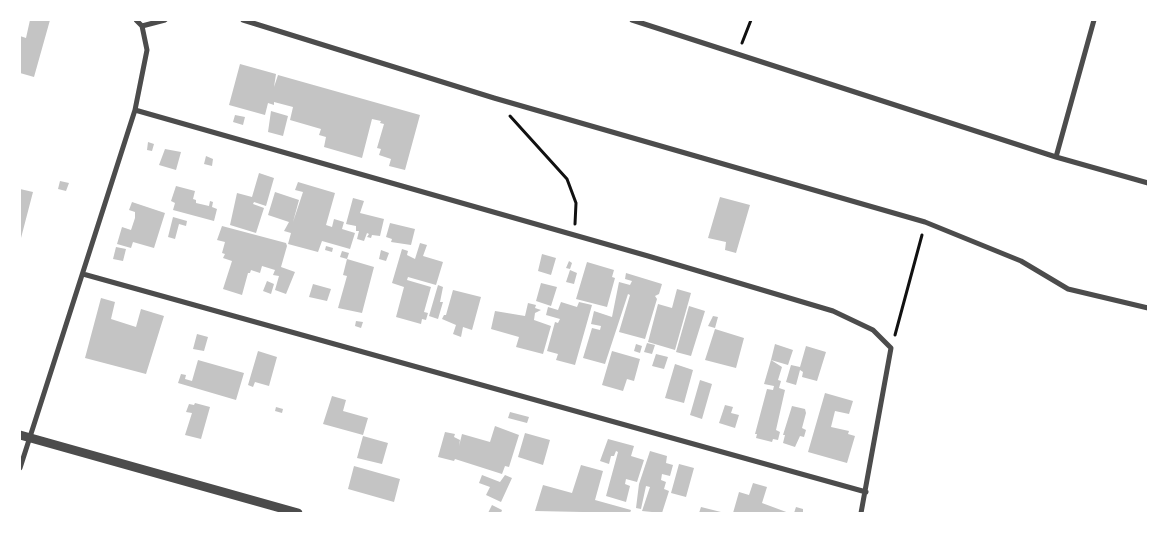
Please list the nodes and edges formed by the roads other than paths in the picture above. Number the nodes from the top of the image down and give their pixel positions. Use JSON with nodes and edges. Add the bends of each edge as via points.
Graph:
{"nodes":[{"id":1,"x":136,"y":20,"type":"edge"},
{"id":2,"x":165,"y":20,"type":"edge"},
{"id":3,"x":243,"y":20,"type":"edge"},
{"id":4,"x":632,"y":20,"type":"edge"},
{"id":5,"x":1094,"y":20,"type":"edge"},
{"id":6,"x":142,"y":26,"type":"junction"},
{"id":7,"x":135,"y":110,"type":"junction"},
{"id":8,"x":1056,"y":157,"type":"junction"},
{"id":9,"x":1148,"y":184,"type":"edge"},
{"id":10,"x":83,"y":274,"type":"junction"},
{"id":11,"x":1148,"y":308,"type":"edge"},
{"id":12,"x":24,"y":436,"type":"edge"},
{"id":13,"x":20,"y":468,"type":"edge"},
{"id":14,"x":866,"y":492,"type":"junction"},
{"id":15,"x":298,"y":513,"type":"edge"},
{"id":16,"x":861,"y":513,"type":"edge"}],
"edges":[{"from":1,"to":6,"type":"street"},
{"from":2,"to":6,"type":"street"},
{"from":3,"to":11,"type":"street","via":[[494,98],[925,222],[1021,261],[1068,289]]},
{"from":4,"to":8,"type":"street"},
{"from":5,"to":8,"type":"street"},
{"from":6,"to":7,"type":"street","via":[[147,50]]},
{"from":7,"to":10,"type":"street"},
{"from":7,"to":14,"type":"street","via":[[833,311],[873,330],[891,348]]},
{"from":8,"to":9,"type":"street"},
{"from":10,"to":12,"type":"street"},
{"from":10,"to":14,"type":"street"},
{"from":12,"to":13,"type":"street"},
{"from":12,"to":15,"type":"street"},
{"from":14,"to":16,"type":"street"}]}
